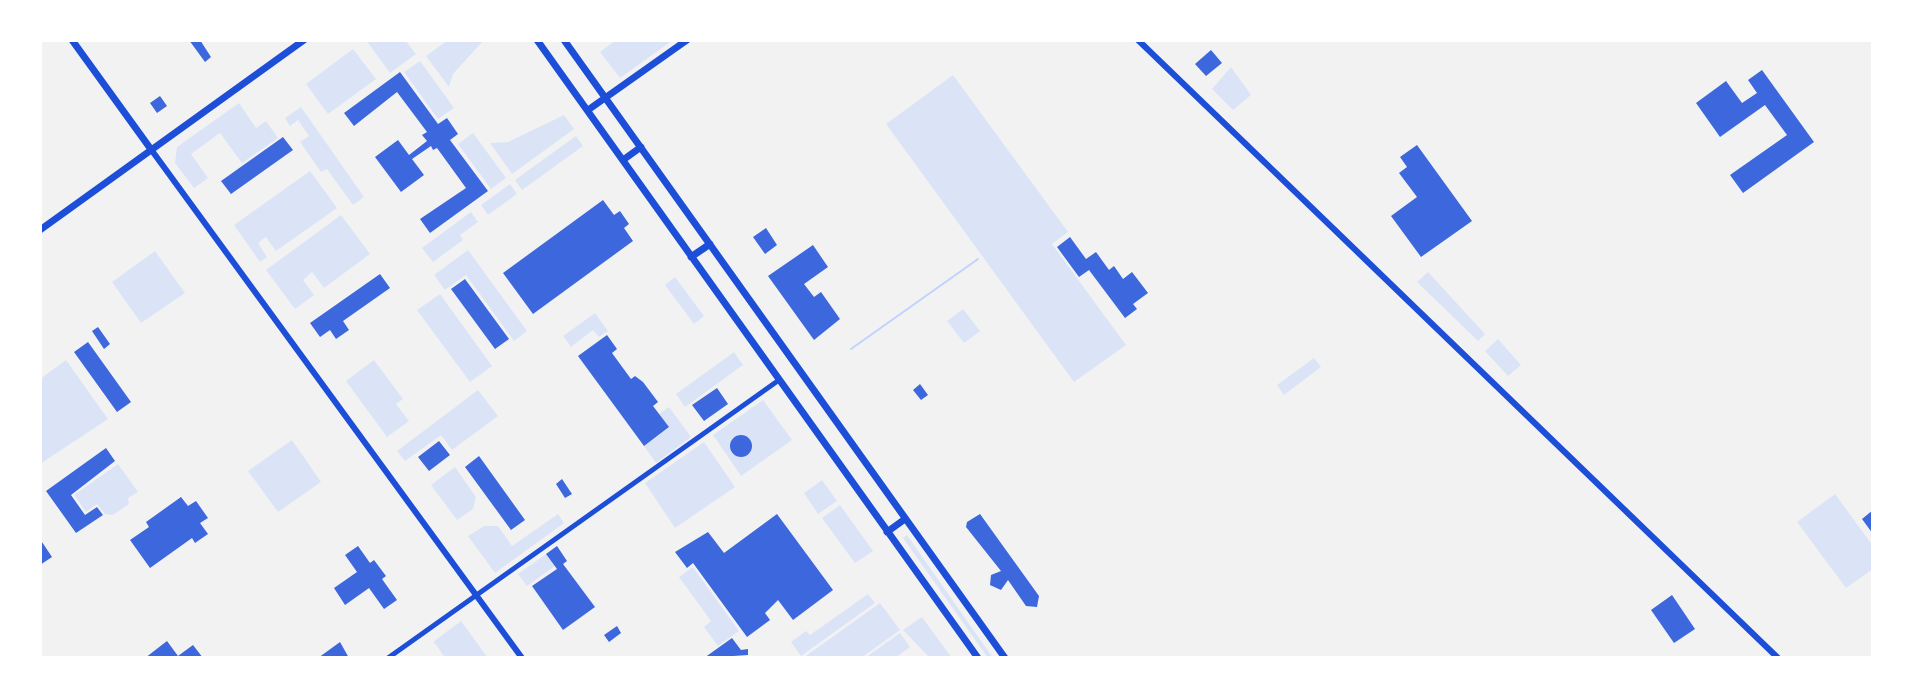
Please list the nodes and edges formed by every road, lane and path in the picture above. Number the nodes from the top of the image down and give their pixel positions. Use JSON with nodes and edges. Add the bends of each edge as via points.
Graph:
{"nodes":[{"id":1,"x":72,"y":40,"type":"edge"},
{"id":2,"x":304,"y":40,"type":"edge"},
{"id":3,"x":537,"y":40,"type":"edge"},
{"id":4,"x":564,"y":40,"type":"edge"},
{"id":5,"x":687,"y":40,"type":"edge"},
{"id":6,"x":1138,"y":40,"type":"edge"},
{"id":7,"x":606,"y":98,"type":"junction"},
{"id":8,"x":588,"y":110,"type":"junction"},
{"id":9,"x":641,"y":147,"type":"junction"},
{"id":10,"x":150,"y":148,"type":"junction"},
{"id":11,"x":623,"y":160,"type":"junction"},
{"id":12,"x":40,"y":230,"type":"edge"},
{"id":13,"x":710,"y":244,"type":"junction"},
{"id":14,"x":691,"y":257,"type":"junction"},
{"id":15,"x":779,"y":380,"type":"junction"},
{"id":16,"x":905,"y":519,"type":"junction"},
{"id":17,"x":887,"y":532,"type":"junction"},
{"id":18,"x":475,"y":595,"type":"junction"},
{"id":19,"x":388,"y":658,"type":"edge"},
{"id":20,"x":522,"y":658,"type":"edge"},
{"id":21,"x":978,"y":658,"type":"edge"},
{"id":22,"x":1005,"y":658,"type":"edge"},
{"id":23,"x":1778,"y":658,"type":"edge"}],
"edges":[{"from":1,"to":10,"type":"main road"},
{"from":2,"to":10,"type":"main road"},
{"from":3,"to":8,"type":"main road"},
{"from":4,"to":7,"type":"main road"},
{"from":5,"to":7,"type":"main road"},
{"from":6,"to":23,"type":"street"},
{"from":7,"to":8,"type":"main road"},
{"from":7,"to":9,"type":"main road"},
{"from":8,"to":11,"type":"main road"},
{"from":9,"to":11,"type":"main road"},
{"from":9,"to":13,"type":"main road"},
{"from":10,"to":12,"type":"main road"},
{"from":10,"to":18,"type":"street"},
{"from":11,"to":14,"type":"main road"},
{"from":13,"to":14,"type":"main road"},
{"from":13,"to":16,"type":"main road"},
{"from":14,"to":15,"type":"main road"},
{"from":15,"to":17,"type":"main road"},
{"from":15,"to":18,"type":"street"},
{"from":16,"to":17,"type":"main road"},
{"from":16,"to":22,"type":"main road"},
{"from":17,"to":21,"type":"main road"},
{"from":18,"to":19,"type":"street"},
{"from":18,"to":20,"type":"street"}]}
